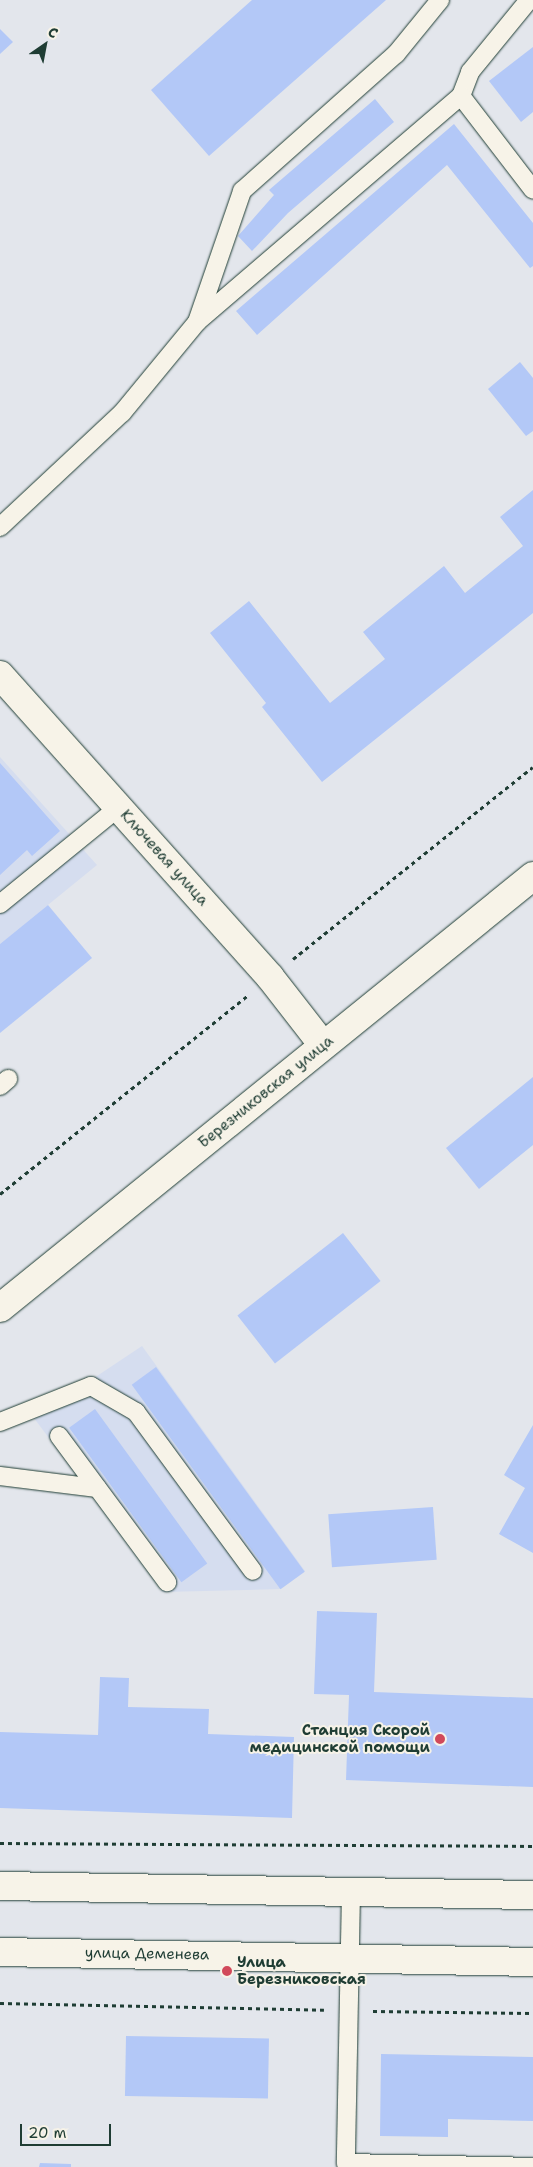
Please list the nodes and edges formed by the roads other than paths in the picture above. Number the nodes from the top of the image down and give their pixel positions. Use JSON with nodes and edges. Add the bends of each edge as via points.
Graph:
{"nodes":[{"id":1,"x":440,"y":0,"type":"edge"},
{"id":2,"x":529,"y":0,"type":"edge"},
{"id":3,"x":461,"y":96,"type":"junction"},
{"id":4,"x":533,"y":190,"type":"edge"},
{"id":5,"x":197,"y":322,"type":"junction"},
{"id":6,"x":0,"y":527,"type":"edge"},
{"id":7,"x":5,"y":689,"type":"edge"},
{"id":8,"x":118,"y":807,"type":"junction"},
{"id":9,"x":533,"y":876,"type":"edge"},
{"id":10,"x":0,"y":904,"type":"edge"},
{"id":11,"x":323,"y":1045,"type":"junction"},
{"id":12,"x":0,"y":1308,"type":"edge"},
{"id":13,"x":0,"y":1422,"type":"edge"},
{"id":14,"x":59,"y":1436,"type":"dead end"},
{"id":15,"x":0,"y":1476,"type":"edge"},
{"id":16,"x":97,"y":1488,"type":"junction"},
{"id":17,"x":253,"y":1571,"type":"dead end"},
{"id":18,"x":167,"y":1582,"type":"dead end"},
{"id":19,"x":0,"y":1886,"type":"edge"},
{"id":20,"x":351,"y":1892,"type":"junction"},
{"id":21,"x":533,"y":1895,"type":"edge"},
{"id":22,"x":0,"y":1952,"type":"edge"},
{"id":23,"x":350,"y":1958,"type":"junction"},
{"id":24,"x":533,"y":1962,"type":"edge"},
{"id":25,"x":471,"y":2166,"type":"edge"},
{"id":26,"x":533,"y":2167,"type":"edge"}],
"edges":[{"from":1,"to":5,"type":"lane","via":[[396,54],[242,191]]},
{"from":2,"to":3,"type":"lane","via":[[470,72]]},
{"from":3,"to":4,"type":"lane"},
{"from":3,"to":5,"type":"lane"},
{"from":5,"to":6,"type":"lane","via":[[122,413]]},
{"from":7,"to":8,"type":"main road","name":"Ключевая улица"},
{"from":8,"to":10,"type":"lane"},
{"from":8,"to":11,"type":"main road","name":"Ключевая улица","via":[[270,977]]},
{"from":9,"to":11,"type":"main road","name":"Березниковская улица"},
{"from":11,"to":12,"type":"main road","name":"Березниковская улица"},
{"from":13,"to":17,"type":"lane","via":[[91,1386],[136,1412]]},
{"from":14,"to":16,"type":"lane"},
{"from":15,"to":16,"type":"lane"},
{"from":16,"to":18,"type":"lane"},
{"from":19,"to":20,"type":"main road"},
{"from":20,"to":21,"type":"main road"},
{"from":20,"to":23,"type":"lane"},
{"from":22,"to":23,"type":"main road","name":"улица Деменева"},
{"from":23,"to":24,"type":"main road","name":"улица Деменева"},
{"from":23,"to":25,"type":"lane","via":[[346,2164]]},
{"from":25,"to":26,"type":"lane"}]}
